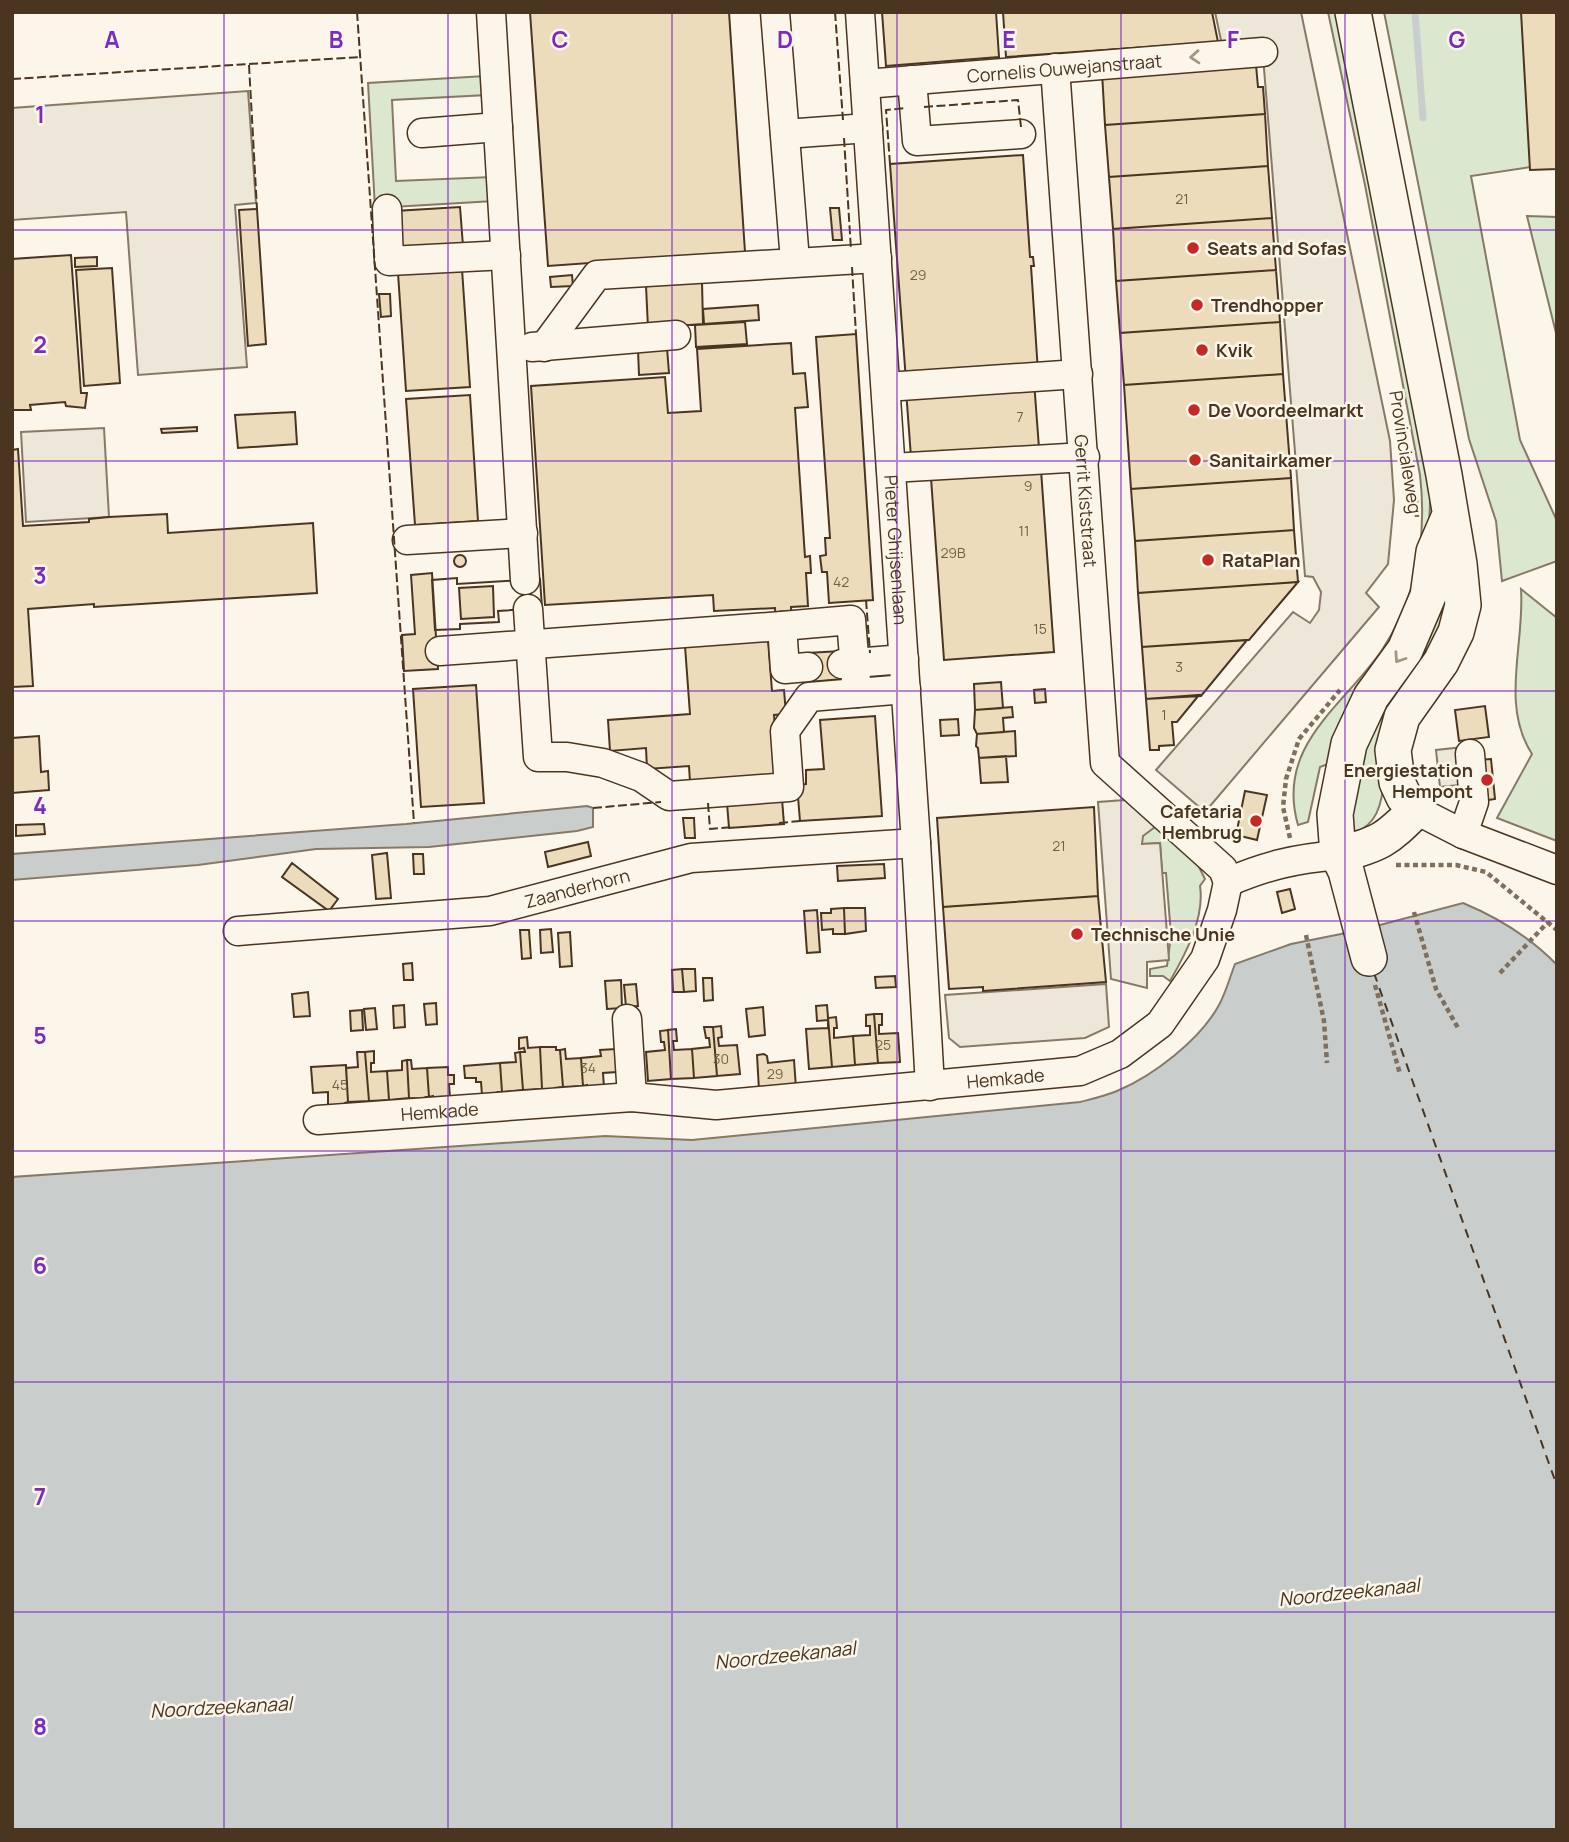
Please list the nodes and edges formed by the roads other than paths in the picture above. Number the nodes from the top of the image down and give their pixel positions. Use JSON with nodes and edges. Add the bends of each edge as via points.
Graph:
{"nodes":[{"id":1,"x":491,"y":12,"type":"edge"},
{"id":2,"x":775,"y":12,"type":"edge"},
{"id":3,"x":860,"y":12,"type":"edge"},
{"id":4,"x":1353,"y":12,"type":"edge"},
{"id":5,"x":1263,"y":52,"type":"dead end"},
{"id":6,"x":1055,"y":68,"type":"junction"},
{"id":7,"x":912,"y":80,"type":"junction"},
{"id":8,"x":865,"y":85,"type":"junction"},
{"id":9,"x":498,"y":127,"type":"junction"},
{"id":10,"x":868,"y":128,"type":"junction"},
{"id":11,"x":422,"y":133,"type":"dead end"},
{"id":12,"x":785,"y":134,"type":"junction"},
{"id":13,"x":1021,"y":134,"type":"dead end"},
{"id":14,"x":387,"y":209,"type":"dead end"},
{"id":15,"x":506,"y":255,"type":"junction"},
{"id":16,"x":877,"y":258,"type":"junction"},
{"id":17,"x":795,"y":261,"type":"junction"},
{"id":18,"x":676,"y":335,"type":"dead end"},
{"id":19,"x":544,"y":347,"type":"junction"},
{"id":20,"x":512,"y":348,"type":"junction"},
{"id":21,"x":1078,"y":374,"type":"junction"},
{"id":22,"x":886,"y":387,"type":"junction"},
{"id":23,"x":1085,"y":457,"type":"junction"},
{"id":24,"x":891,"y":468,"type":"junction"},
{"id":25,"x":1434,"y":517,"type":"junction"},
{"id":26,"x":523,"y":533,"type":"junction"},
{"id":27,"x":407,"y":540,"type":"dead end"},
{"id":28,"x":525,"y":580,"type":"dead end"},
{"id":29,"x":528,"y":609,"type":"dead end"},
{"id":30,"x":782,"y":626,"type":"junction"},
{"id":31,"x":531,"y":645,"type":"junction"},
{"id":32,"x":440,"y":651,"type":"dead end"},
{"id":33,"x":904,"y":659,"type":"junction"},
{"id":34,"x":849,"y":664,"type":"junction"},
{"id":35,"x":808,"y":667,"type":"dead end"},
{"id":36,"x":906,"y":689,"type":"junction"},
{"id":37,"x":857,"y":693,"type":"junction"},
{"id":38,"x":1470,"y":754,"type":"dead end"},
{"id":39,"x":1416,"y":810,"type":"junction"},
{"id":40,"x":1463,"y":834,"type":"junction"},
{"id":41,"x":916,"y":843,"type":"junction"},
{"id":42,"x":1338,"y":855,"type":"junction"},
{"id":43,"x":1557,"y":870,"type":"edge"},
{"id":44,"x":1228,"y":882,"type":"junction"},
{"id":45,"x":237,"y":931,"type":"dead end"},
{"id":46,"x":1371,"y":969,"type":"road end"},
{"id":47,"x":627,"y":1018,"type":"dead end"},
{"id":48,"x":930,"y":1086,"type":"junction"},
{"id":49,"x":632,"y":1097,"type":"junction"},
{"id":50,"x":318,"y":1120,"type":"dead end"}],
"edges":[{"from":1,"to":9,"type":"street"},
{"from":2,"to":12,"type":"street"},
{"from":3,"to":8,"type":"street","name":"Pieter Ghijsenlaan"},
{"from":4,"to":25,"type":"main road","name":"Provincialeweg"},
{"from":5,"to":6,"type":"street","name":"Cornelis Ouwejanstraat","one_way":true},
{"from":6,"to":7,"type":"street","name":"Cornelis Ouwejanstraat"},
{"from":6,"to":21,"type":"street","name":"Gerrit Kiststraat"},
{"from":7,"to":8,"type":"street","name":"Cornelis Ouwejanstraat"},
{"from":7,"to":13,"type":"street","via":[[917,141]]},
{"from":8,"to":10,"type":"street","name":"Pieter Ghijsenlaan"},
{"from":9,"to":11,"type":"street"},
{"from":9,"to":15,"type":"street"},
{"from":10,"to":12,"type":"street"},
{"from":10,"to":16,"type":"street","name":"Pieter Ghijsenlaan"},
{"from":12,"to":17,"type":"street"},
{"from":14,"to":15,"type":"street","via":[[389,261]]},
{"from":15,"to":20,"type":"street"},
{"from":16,"to":17,"type":"street"},
{"from":16,"to":22,"type":"street","name":"Pieter Ghijsenlaan"},
{"from":17,"to":19,"type":"street","via":[[597,275]]},
{"from":18,"to":19,"type":"street"},
{"from":19,"to":20,"type":"street"},
{"from":20,"to":26,"type":"street"},
{"from":21,"to":22,"type":"street"},
{"from":21,"to":23,"type":"street","name":"Gerrit Kiststraat"},
{"from":22,"to":24,"type":"street","name":"Pieter Ghijsenlaan"},
{"from":23,"to":24,"type":"street"},
{"from":23,"to":44,"type":"street","name":"Gerrit Kiststraat","via":[[1105,763],[1223,869]]},
{"from":24,"to":33,"type":"street","name":"Pieter Ghijsenlaan"},
{"from":25,"to":39,"type":"main road","name":"Provincialeweg","via":[[1459,564],[1463,605],[1441,662],[1402,717],[1393,750],[1397,782]]},
{"from":25,"to":42,"type":"main road","name":"Provincialeweg","one_way":true,"via":[[1428,596],[1405,650],[1371,697],[1349,744],[1335,814]]},
{"from":26,"to":27,"type":"street"},
{"from":26,"to":28,"type":"street"},
{"from":29,"to":31,"type":"street"},
{"from":30,"to":31,"type":"street"},
{"from":30,"to":34,"type":"street","via":[[851,620]]},
{"from":30,"to":35,"type":"street","via":[[785,669]]},
{"from":31,"to":32,"type":"street"},
{"from":31,"to":37,"type":"street","via":[[538,757],[603,763],[641,777],[669,796],[789,787],[785,731],[809,697]]},
{"from":33,"to":34,"type":"street"},
{"from":33,"to":36,"type":"street","name":"Pieter Ghijsenlaan"},
{"from":34,"to":37,"type":"street"},
{"from":36,"to":37,"type":"street"},
{"from":36,"to":41,"type":"street","name":"Pieter Ghijsenlaan"},
{"from":38,"to":40,"type":"street","via":[[1474,802]]},
{"from":39,"to":40,"type":"street"},
{"from":39,"to":42,"type":"main road","via":[[1373,846]]},
{"from":40,"to":43,"type":"street"},
{"from":41,"to":45,"type":"street","name":"Zaanderhorn","via":[[691,858],[490,911]]},
{"from":41,"to":48,"type":"street","name":"Pieter Ghijsenlaan"},
{"from":42,"to":44,"type":"street","via":[[1296,859]]},
{"from":42,"to":46,"type":"main road","name":"Provincialeweg"},
{"from":44,"to":48,"type":"street","name":"Hemkade","via":[[1205,959],[1160,1024],[1120,1055],[1080,1071]]},
{"from":47,"to":49,"type":"street"},
{"from":48,"to":49,"type":"street","name":"Hemkade","via":[[716,1105]]},
{"from":49,"to":50,"type":"street","name":"Hemkade"}]}
